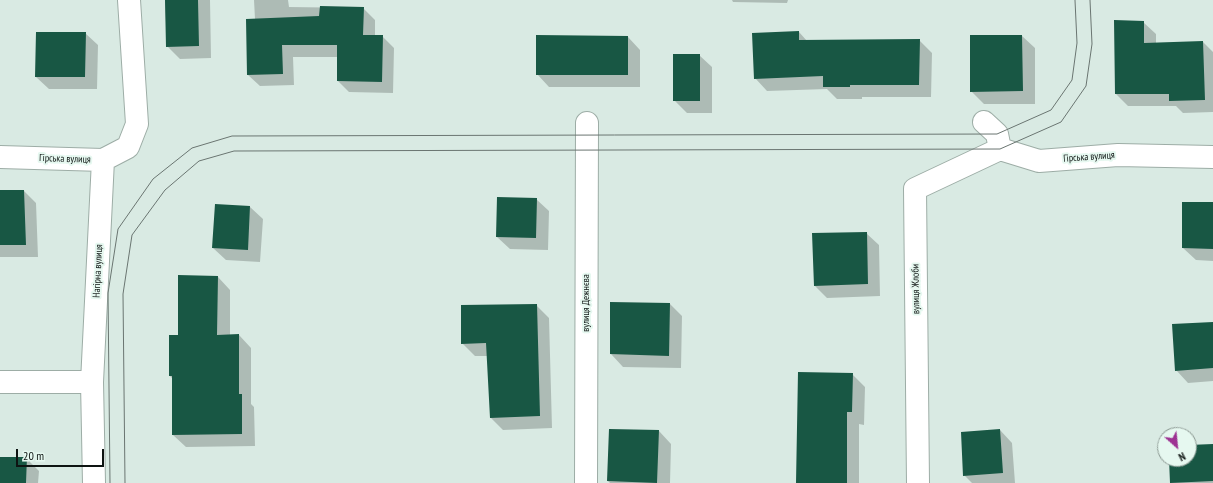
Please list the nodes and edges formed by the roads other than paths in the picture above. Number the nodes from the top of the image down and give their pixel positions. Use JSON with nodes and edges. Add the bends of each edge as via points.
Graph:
{"nodes":[{"id":1,"x":129,"y":0,"type":"edge"},
{"id":2,"x":984,"y":122,"type":"dead end"},
{"id":3,"x":587,"y":123,"type":"dead end"},
{"id":4,"x":1000,"y":149,"type":"junction"},
{"id":5,"x":0,"y":156,"type":"edge"},
{"id":6,"x":1213,"y":157,"type":"edge"},
{"id":7,"x":103,"y":160,"type":"junction"},
{"id":8,"x":0,"y":382,"type":"edge"},
{"id":9,"x":92,"y":382,"type":"junction"},
{"id":10,"x":94,"y":483,"type":"edge"},
{"id":11,"x":586,"y":483,"type":"edge"},
{"id":12,"x":918,"y":483,"type":"edge"}],
"edges":[{"from":1,"to":7,"type":"street","name":"Гірська вулиця","via":[[137,124],[128,147]]},
{"from":2,"to":4,"type":"street","via":[[997,134]]},
{"from":3,"to":11,"type":"street","name":"вулиця Дежнєва"},
{"from":4,"to":6,"type":"street","name":"Гірська вулиця","via":[[1039,161],[1118,155]]},
{"from":4,"to":12,"type":"street","name":"вулиця Жлоби","via":[[915,189]]},
{"from":5,"to":7,"type":"street","name":"Гірська вулиця"},
{"from":7,"to":9,"type":"street","name":"Нагірна вулиця"},
{"from":8,"to":9,"type":"street"},
{"from":9,"to":10,"type":"street","name":"Нагірна вулиця"}]}
